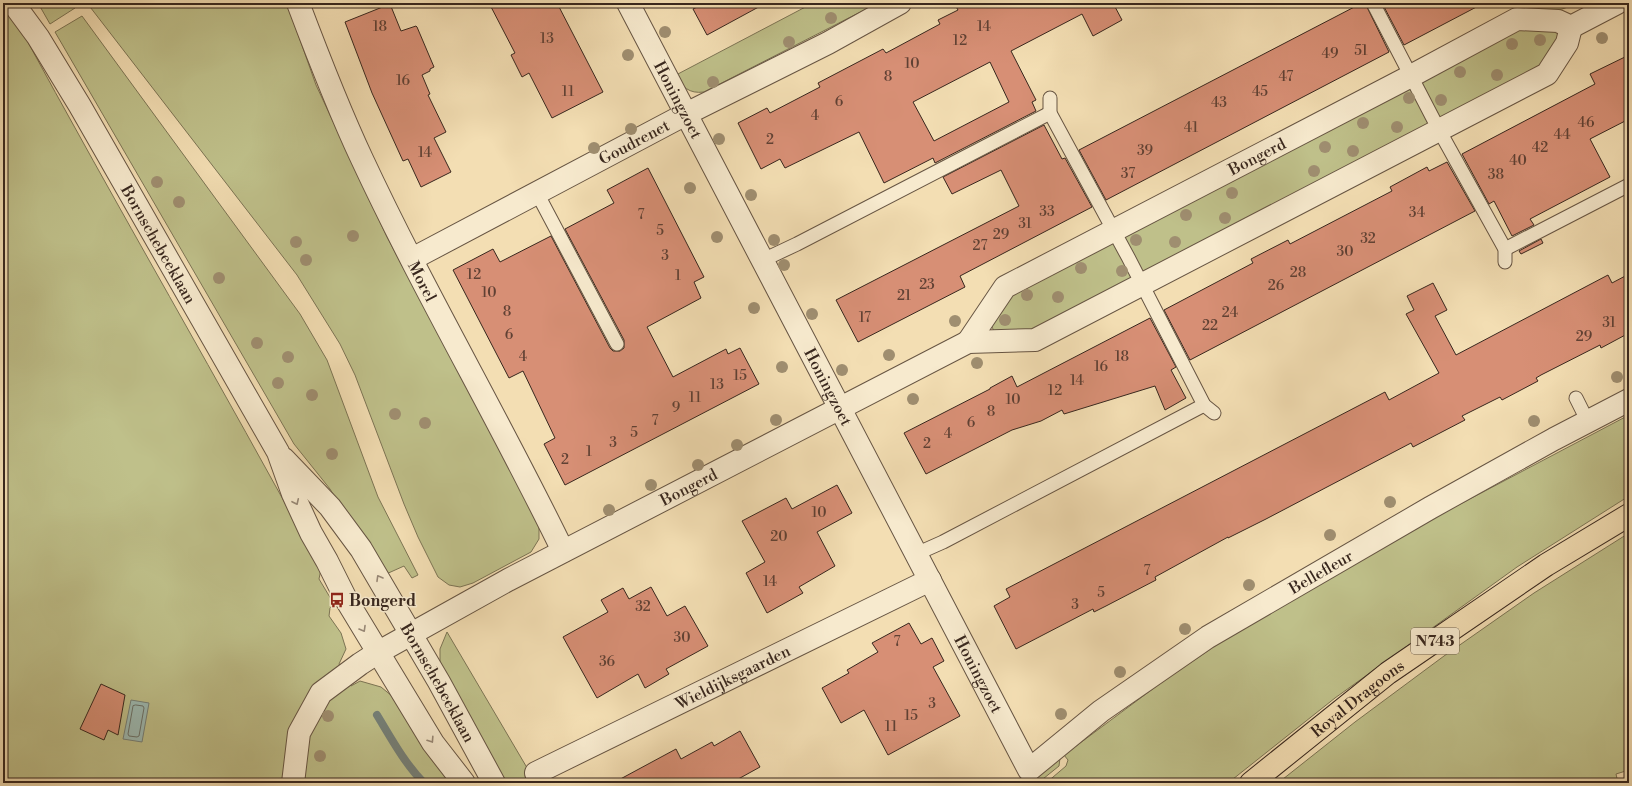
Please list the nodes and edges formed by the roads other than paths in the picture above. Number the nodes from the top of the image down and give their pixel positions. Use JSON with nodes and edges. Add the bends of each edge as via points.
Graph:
{"nodes":[{"id":1,"x":13,"y":3,"type":"edge"},
{"id":2,"x":24,"y":3,"type":"edge"},
{"id":3,"x":298,"y":3,"type":"edge"},
{"id":4,"x":628,"y":3,"type":"edge"},
{"id":5,"x":900,"y":3,"type":"edge"},
{"id":6,"x":1373,"y":3,"type":"edge"},
{"id":7,"x":1617,"y":3,"type":"edge"},
{"id":8,"x":1570,"y":27,"type":"junction"},
{"id":9,"x":38,"y":37,"type":"junction"},
{"id":10,"x":1411,"y":76,"type":"junction"},
{"id":11,"x":1050,"y":98,"type":"dead end"},
{"id":12,"x":1050,"y":113,"type":"junction"},
{"id":13,"x":686,"y":114,"type":"junction"},
{"id":14,"x":1439,"y":130,"type":"junction"},
{"id":15,"x":1629,"y":185,"type":"edge"},
{"id":16,"x":536,"y":193,"type":"junction"},
{"id":17,"x":1114,"y":230,"type":"junction"},
{"id":18,"x":1505,"y":249,"type":"junction"},
{"id":19,"x":412,"y":259,"type":"junction"},
{"id":20,"x":763,"y":260,"type":"junction"},
{"id":21,"x":1505,"y":262,"type":"dead end"},
{"id":22,"x":1142,"y":284,"type":"junction"},
{"id":23,"x":968,"y":342,"type":"junction"},
{"id":24,"x":617,"y":344,"type":"dead end"},
{"id":25,"x":1576,"y":398,"type":"dead end"},
{"id":26,"x":1629,"y":400,"type":"edge"},
{"id":27,"x":840,"y":408,"type":"junction"},
{"id":28,"x":1588,"y":422,"type":"junction"},
{"id":29,"x":278,"y":452,"type":"junction"},
{"id":30,"x":1629,"y":515,"type":"edge"},
{"id":31,"x":563,"y":551,"type":"junction"},
{"id":32,"x":916,"y":554,"type":"junction"},
{"id":33,"x":930,"y":580,"type":"junction"},
{"id":34,"x":411,"y":634,"type":"junction"},
{"id":35,"x":377,"y":653,"type":"junction"},
{"id":36,"x":1029,"y":770,"type":"joint"},
{"id":37,"x":536,"y":773,"type":"dead end"},
{"id":38,"x":293,"y":783,"type":"edge"},
{"id":39,"x":464,"y":783,"type":"edge"},
{"id":40,"x":494,"y":783,"type":"edge"},
{"id":41,"x":1251,"y":783,"type":"edge"}],
"edges":[{"from":1,"to":9,"type":"street","name":"Bornschebeeklaan"},
{"from":2,"to":9,"type":"street","name":"Bornschebeeklaan"},
{"from":3,"to":19,"type":"street","name":"Morel","via":[[346,124]]},
{"from":4,"to":13,"type":"street","name":"Honingzoet"},
{"from":5,"to":13,"type":"street","name":"Goudrenet"},
{"from":6,"to":10,"type":"lane"},
{"from":7,"to":8,"type":"street"},
{"from":8,"to":10,"type":"street","name":"Bongerd","via":[[1558,21],[1517,19]]},
{"from":8,"to":14,"type":"street","name":"Bongerd","via":[[1567,43],[1547,74]]},
{"from":9,"to":29,"type":"street","name":"Bornschebeeklaan"},
{"from":10,"to":14,"type":"lane"},
{"from":10,"to":17,"type":"street","name":"Bongerd"},
{"from":11,"to":12,"type":"lane"},
{"from":12,"to":17,"type":"lane"},
{"from":12,"to":20,"type":"lane"},
{"from":13,"to":16,"type":"street","name":"Goudrenet"},
{"from":13,"to":20,"type":"street","name":"Honingzoet"},
{"from":14,"to":18,"type":"lane"},
{"from":14,"to":22,"type":"street","name":"Bongerd"},
{"from":15,"to":18,"type":"lane"},
{"from":16,"to":19,"type":"street","name":"Goudrenet"},
{"from":16,"to":24,"type":"lane"},
{"from":17,"to":22,"type":"lane"},
{"from":17,"to":23,"type":"street","name":"Bongerd","via":[[1005,287]]},
{"from":18,"to":21,"type":"lane"},
{"from":19,"to":31,"type":"street","name":"Morel"},
{"from":20,"to":27,"type":"street","name":"Honingzoet"},
{"from":22,"to":23,"type":"street","name":"Bongerd","via":[[1035,340]]},
{"from":22,"to":32,"type":"lane","via":[[1209,409]]},
{"from":23,"to":27,"type":"street","name":"Bongerd"},
{"from":25,"to":28,"type":"lane"},
{"from":26,"to":28,"type":"street","name":"Bellefleur"},
{"from":27,"to":31,"type":"street","name":"Bongerd"},
{"from":27,"to":32,"type":"street","name":"Honingzoet"},
{"from":28,"to":36,"type":"street","name":"Bellefleur","via":[[1430,508],[1208,637],[1101,711]]},
{"from":34,"to":29,"type":"street","name":"Bornschebeeklaan","one_way":true,"via":[[361,549],[330,507]]},
{"from":29,"to":35,"type":"street","name":"Bornschebeeklaan","one_way":true,"via":[[311,533]]},
{"from":30,"to":41,"type":"main road","name":"Royal Dragoons","number":"N743","via":[[1546,565],[1388,673]]},
{"from":31,"to":34,"type":"street","name":"Bongerd"},
{"from":32,"to":33,"type":"street","name":"Honingzoet"},
{"from":33,"to":36,"type":"street","name":"Honingzoet"},
{"from":33,"to":37,"type":"street","name":"Wieldijksgaarden"},
{"from":34,"to":35,"type":"street","name":"Bongerd"},
{"from":34,"to":40,"type":"street","name":"Bornschebeeklaan"},
{"from":35,"to":38,"type":"street","name":"Bongerd","via":[[320,693],[299,734]]},
{"from":35,"to":39,"type":"street","name":"Bornschebeeklaan","one_way":true,"via":[[433,743]]}]}
